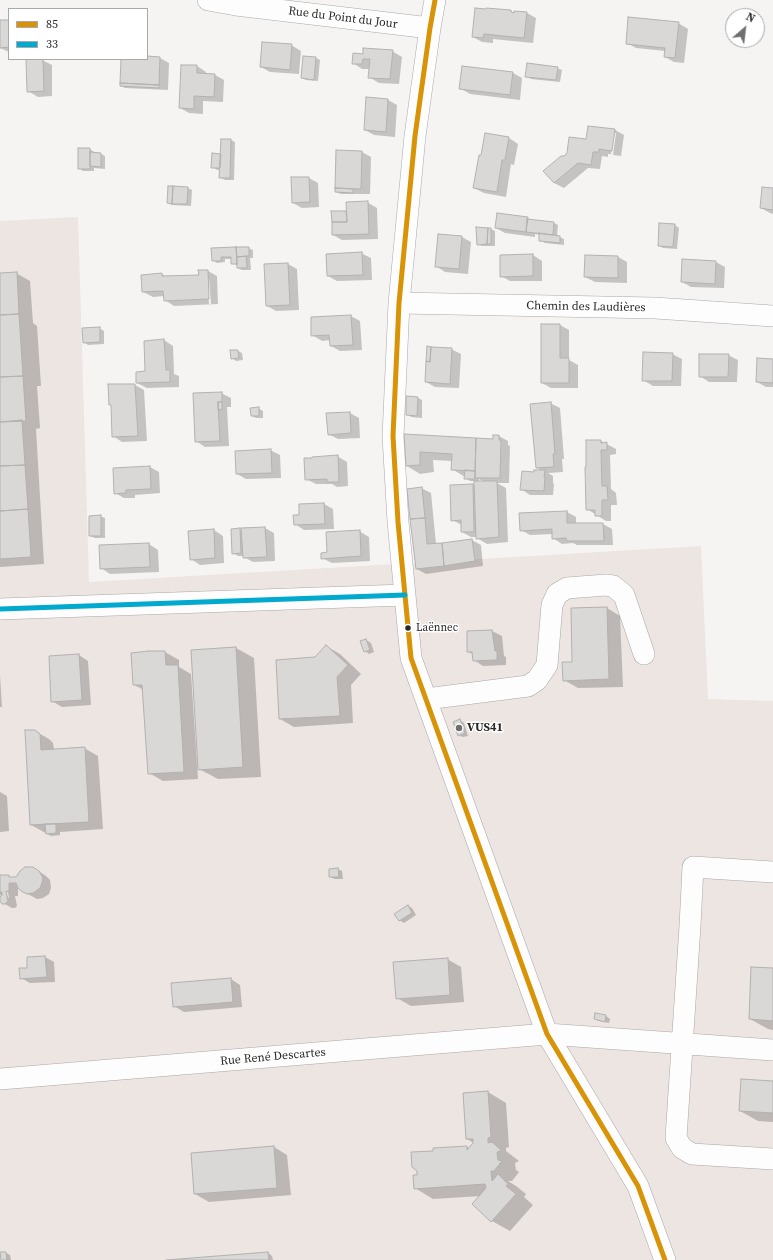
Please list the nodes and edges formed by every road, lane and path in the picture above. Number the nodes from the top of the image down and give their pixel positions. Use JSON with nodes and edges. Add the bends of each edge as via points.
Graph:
{"nodes":[{"id":1,"x":208,"y":0,"type":"edge"},
{"id":2,"x":435,"y":0,"type":"edge"},
{"id":3,"x":430,"y":28,"type":"junction"},
{"id":4,"x":399,"y":303,"type":"junction"},
{"id":5,"x":773,"y":316,"type":"edge"},
{"id":6,"x":405,"y":595,"type":"junction"},
{"id":7,"x":0,"y":609,"type":"edge"},
{"id":8,"x":644,"y":654,"type":"dead end"},
{"id":9,"x":426,"y":699,"type":"junction"},
{"id":10,"x":773,"y":872,"type":"edge"},
{"id":11,"x":547,"y":1034,"type":"junction"},
{"id":12,"x":682,"y":1044,"type":"junction"},
{"id":13,"x":773,"y":1050,"type":"edge"},
{"id":14,"x":0,"y":1079,"type":"edge"},
{"id":15,"x":773,"y":1159,"type":"edge"},
{"id":16,"x":665,"y":1260,"type":"edge"}],
"edges":[{"from":1,"to":3,"type":"street","name":"Rue du Point du Jour"},
{"from":2,"to":3,"type":"street"},
{"from":3,"to":4,"type":"street","via":[[415,136]]},
{"from":4,"to":5,"type":"street","name":"Chemin des Laudières","via":[[655,308]]},
{"from":4,"to":6,"type":"street","via":[[393,436]]},
{"from":6,"to":7,"type":"street"},
{"from":6,"to":9,"type":"street","via":[[411,658]]},
{"from":8,"to":9,"type":"street","via":[[624,595],[613,586],[606,585],[567,588],[557,594],[552,605],[547,664],[537,680],[528,686]]},
{"from":9,"to":11,"type":"street"},
{"from":10,"to":12,"type":"street","via":[[686,867],[690,926]]},
{"from":11,"to":12,"type":"street","name":"Rue René Descartes"},
{"from":11,"to":14,"type":"street","name":"Rue René Descartes"},
{"from":11,"to":16,"type":"street","via":[[638,1186]]},
{"from":12,"to":13,"type":"street","name":"Rue René Descartes"},
{"from":12,"to":15,"type":"street","via":[[676,1138],[682,1148],[692,1154]]}]}
